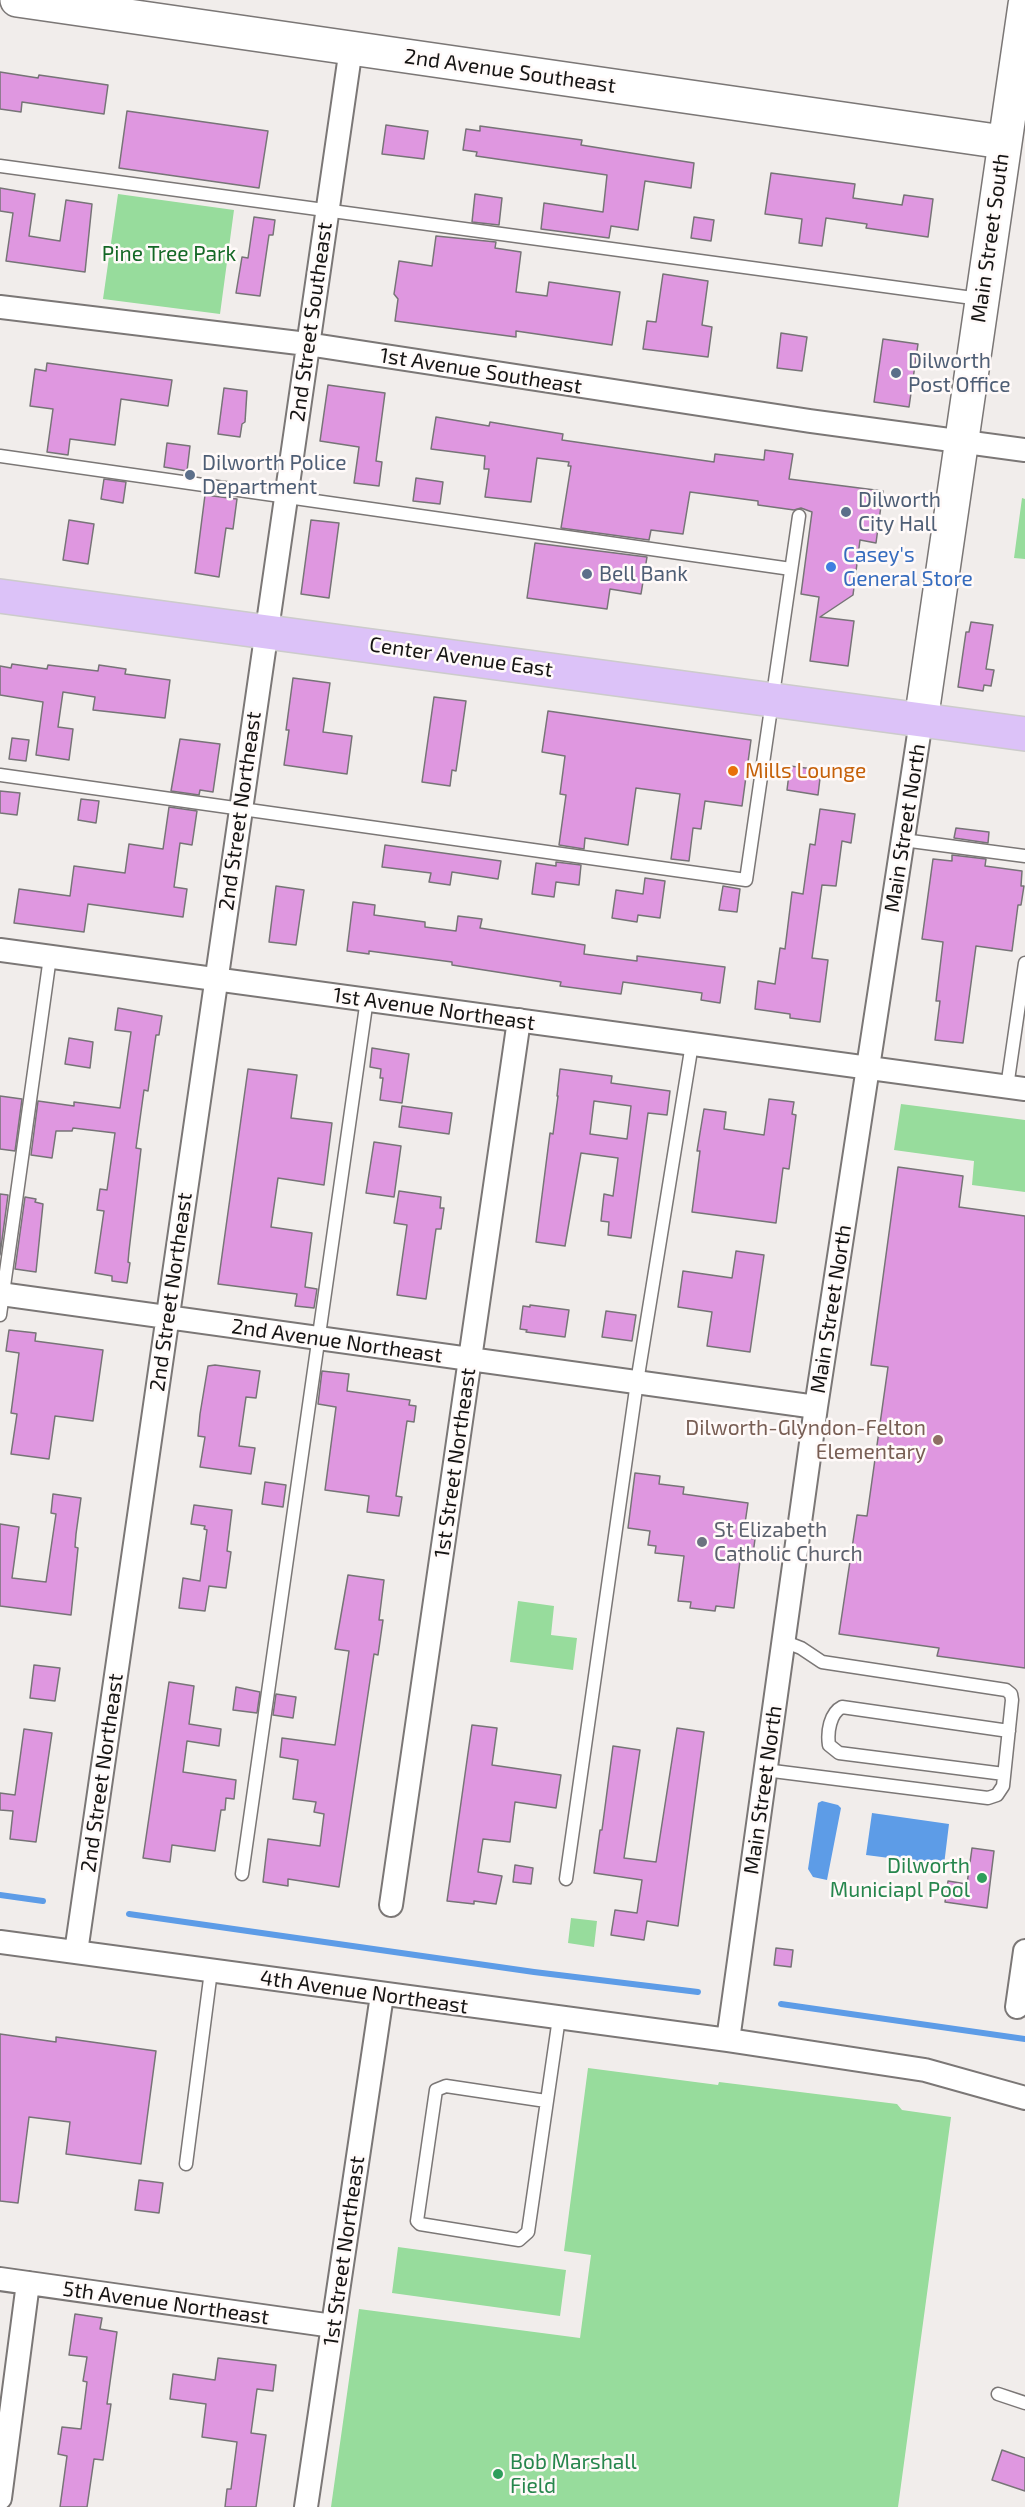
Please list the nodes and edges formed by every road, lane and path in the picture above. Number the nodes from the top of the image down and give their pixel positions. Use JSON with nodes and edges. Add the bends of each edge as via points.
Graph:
{"nodes":[{"id":1,"x":17,"y":0,"type":"edge"},
{"id":2,"x":1025,"y":6,"type":"edge"},
{"id":3,"x":351,"y":48,"type":"junction"},
{"id":4,"x":1014,"y":144,"type":"edge"},
{"id":5,"x":0,"y":166,"type":"edge"},
{"id":6,"x":327,"y":210,"type":"junction"},
{"id":7,"x":982,"y":299,"type":"junction"},
{"id":8,"x":0,"y":307,"type":"edge"},
{"id":9,"x":307,"y":344,"type":"junction"},
{"id":10,"x":962,"y":442,"type":"junction"},
{"id":11,"x":1025,"y":450,"type":"edge"},
{"id":12,"x":0,"y":456,"type":"edge"},
{"id":13,"x":286,"y":496,"type":"junction"},
{"id":14,"x":799,"y":516,"type":"dead end"},
{"id":15,"x":791,"y":569,"type":"junction"},
{"id":16,"x":0,"y":596,"type":"edge"},
{"id":17,"x":266,"y":631,"type":"junction"},
{"id":18,"x":772,"y":698,"type":"junction"},
{"id":19,"x":921,"y":721,"type":"junction"},
{"id":20,"x":1025,"y":734,"type":"edge"},
{"id":21,"x":0,"y":775,"type":"edge"},
{"id":22,"x":241,"y":809,"type":"junction"},
{"id":23,"x":903,"y":840,"type":"junction"},
{"id":24,"x":1025,"y":856,"type":"edge"},
{"id":25,"x":0,"y":950,"type":"edge"},
{"id":26,"x":50,"y":957,"type":"junction"},
{"id":27,"x":1025,"y":963,"type":"edge"},
{"id":28,"x":216,"y":979,"type":"junction"},
{"id":29,"x":367,"y":999,"type":"junction"},
{"id":30,"x":519,"y":1020,"type":"junction"},
{"id":31,"x":692,"y":1044,"type":"junction"},
{"id":32,"x":867,"y":1068,"type":"junction"},
{"id":33,"x":1016,"y":1088,"type":"edge"},
{"id":34,"x":1,"y":1301,"type":"edge"},
{"id":35,"x":167,"y":1317,"type":"junction"},
{"id":36,"x":318,"y":1338,"type":"junction"},
{"id":37,"x":470,"y":1359,"type":"junction"},
{"id":38,"x":637,"y":1382,"type":"junction"},
{"id":39,"x":816,"y":1407,"type":"junction"},
{"id":40,"x":783,"y":1641,"type":"junction"},
{"id":41,"x":1009,"y":1731,"type":"junction"},
{"id":42,"x":765,"y":1770,"type":"junction"},
{"id":43,"x":1004,"y":1774,"type":"junction"},
{"id":44,"x":242,"y":1874,"type":"dead end"},
{"id":45,"x":566,"y":1878,"type":"dead end"},
{"id":46,"x":392,"y":1905,"type":"dead end"},
{"id":47,"x":0,"y":1942,"type":"edge"},
{"id":48,"x":1025,"y":1951,"type":"edge"},
{"id":49,"x":76,"y":1952,"type":"junction"},
{"id":50,"x":211,"y":1971,"type":"junction"},
{"id":51,"x":382,"y":1995,"type":"junction"},
{"id":52,"x":1017,"y":2007,"type":"dead end"},
{"id":53,"x":559,"y":2018,"type":"junction"},
{"id":54,"x":728,"y":2040,"type":"junction"},
{"id":55,"x":1025,"y":2098,"type":"edge"},
{"id":56,"x":546,"y":2101,"type":"junction"},
{"id":57,"x":186,"y":2164,"type":"dead end"},
{"id":58,"x":0,"y":2279,"type":"edge"},
{"id":59,"x":28,"y":2283,"type":"junction"},
{"id":60,"x":333,"y":2326,"type":"junction"},
{"id":61,"x":998,"y":2394,"type":"dead end"},
{"id":62,"x":1025,"y":2403,"type":"edge"},
{"id":63,"x":0,"y":2498,"type":"edge"},
{"id":64,"x":306,"y":2507,"type":"edge"}],
"edges":[{"from":1,"to":3,"type":"street","name":"2nd Avenue Southeast"},
{"from":2,"to":4,"type":"street","name":"Main Street South"},
{"from":3,"to":4,"type":"street","name":"2nd Avenue Southeast"},
{"from":3,"to":6,"type":"street","name":"2nd Street Southeast"},
{"from":4,"to":7,"type":"street","name":"Main Street South"},
{"from":5,"to":6,"type":"lane"},
{"from":6,"to":7,"type":"lane"},
{"from":6,"to":9,"type":"street","name":"2nd Street Southeast"},
{"from":7,"to":10,"type":"street","name":"Main Street South"},
{"from":8,"to":9,"type":"street","name":"1st Avenue Southeast"},
{"from":9,"to":10,"type":"street","name":"1st Avenue Southeast"},
{"from":9,"to":13,"type":"street","name":"2nd Street Southeast"},
{"from":10,"to":11,"type":"street","name":"1st Avenue Southeast"},
{"from":10,"to":19,"type":"street","name":"Main Street South"},
{"from":12,"to":13,"type":"lane"},
{"from":13,"to":15,"type":"lane"},
{"from":13,"to":17,"type":"street","name":"2nd Street Southeast"},
{"from":14,"to":15,"type":"lane"},
{"from":15,"to":18,"type":"lane"},
{"from":16,"to":17,"type":"main road","name":"Center Avenue East"},
{"from":17,"to":18,"type":"main road","name":"Center Avenue East"},
{"from":17,"to":22,"type":"street","name":"2nd Street Northeast"},
{"from":18,"to":19,"type":"main road","name":"Center Avenue East"},
{"from":18,"to":22,"type":"lane","via":[[746,880]]},
{"from":19,"to":20,"type":"main road","name":"Center Avenue East"},
{"from":19,"to":23,"type":"street","name":"Main Street North"},
{"from":21,"to":22,"type":"lane"},
{"from":22,"to":28,"type":"street","name":"2nd Street Northeast"},
{"from":23,"to":24,"type":"lane"},
{"from":23,"to":32,"type":"street","name":"Main Street North"},
{"from":25,"to":26,"type":"street","name":"1st Avenue Northeast"},
{"from":26,"to":28,"type":"street","name":"1st Avenue Northeast"},
{"from":26,"to":34,"type":"lane"},
{"from":27,"to":33,"type":"lane"},
{"from":28,"to":29,"type":"street","name":"1st Avenue Northeast"},
{"from":28,"to":35,"type":"street","name":"2nd Street Northeast"},
{"from":29,"to":30,"type":"street","name":"1st Avenue Northeast"},
{"from":29,"to":36,"type":"lane"},
{"from":30,"to":31,"type":"street","name":"1st Avenue Northeast"},
{"from":30,"to":37,"type":"street","name":"1st Street Northeast"},
{"from":31,"to":32,"type":"street","name":"1st Avenue Northeast"},
{"from":31,"to":38,"type":"lane"},
{"from":32,"to":33,"type":"street","name":"1st Avenue Northeast"},
{"from":32,"to":39,"type":"street","name":"Main Street North"},
{"from":34,"to":35,"type":"street","name":"2nd Avenue Northeast"},
{"from":35,"to":36,"type":"street","name":"2nd Avenue Northeast"},
{"from":35,"to":49,"type":"street","name":"2nd Street Northeast"},
{"from":36,"to":37,"type":"street","name":"2nd Avenue Northeast"},
{"from":36,"to":44,"type":"lane"},
{"from":37,"to":38,"type":"street","name":"2nd Avenue Northeast"},
{"from":37,"to":46,"type":"street","name":"1st Street Northeast"},
{"from":38,"to":39,"type":"street","name":"2nd Avenue Northeast"},
{"from":38,"to":45,"type":"lane"},
{"from":39,"to":40,"type":"street","name":"Main Street North"},
{"from":40,"to":41,"type":"lane","via":[[822,1662],[1006,1690],[1012,1700]]},
{"from":40,"to":42,"type":"street","name":"Main Street North"},
{"from":41,"to":43,"type":"lane"},
{"from":41,"to":43,"type":"lane","via":[[842,1707],[832,1716],[828,1741],[839,1753]]},
{"from":42,"to":43,"type":"lane","via":[[988,1798],[997,1795]]},
{"from":42,"to":54,"type":"street","name":"Main Street North"},
{"from":47,"to":49,"type":"street","name":"4th Avenue Northeast"},
{"from":48,"to":52,"type":"street"},
{"from":49,"to":50,"type":"street","name":"4th Avenue Northeast"},
{"from":50,"to":51,"type":"street","name":"4th Avenue Northeast"},
{"from":50,"to":57,"type":"lane"},
{"from":51,"to":53,"type":"street","name":"4th Avenue Northeast"},
{"from":51,"to":60,"type":"street","name":"1st Street Northeast"},
{"from":53,"to":54,"type":"street","name":"4th Avenue Northeast"},
{"from":53,"to":56,"type":"lane"},
{"from":54,"to":55,"type":"street","name":"4th Avenue Northeast","via":[[925,2070]]},
{"from":56,"to":56,"type":"lane","via":[[528,2232],[524,2237],[519,2240],[417,2221],[435,2090],[446,2086]]},
{"from":58,"to":59,"type":"street","name":"5th Avenue Northeast"},
{"from":59,"to":60,"type":"street","name":"5th Avenue Northeast"},
{"from":59,"to":63,"type":"street"},
{"from":60,"to":64,"type":"street","name":"1st Street Northeast"},
{"from":61,"to":62,"type":"lane"}]}
